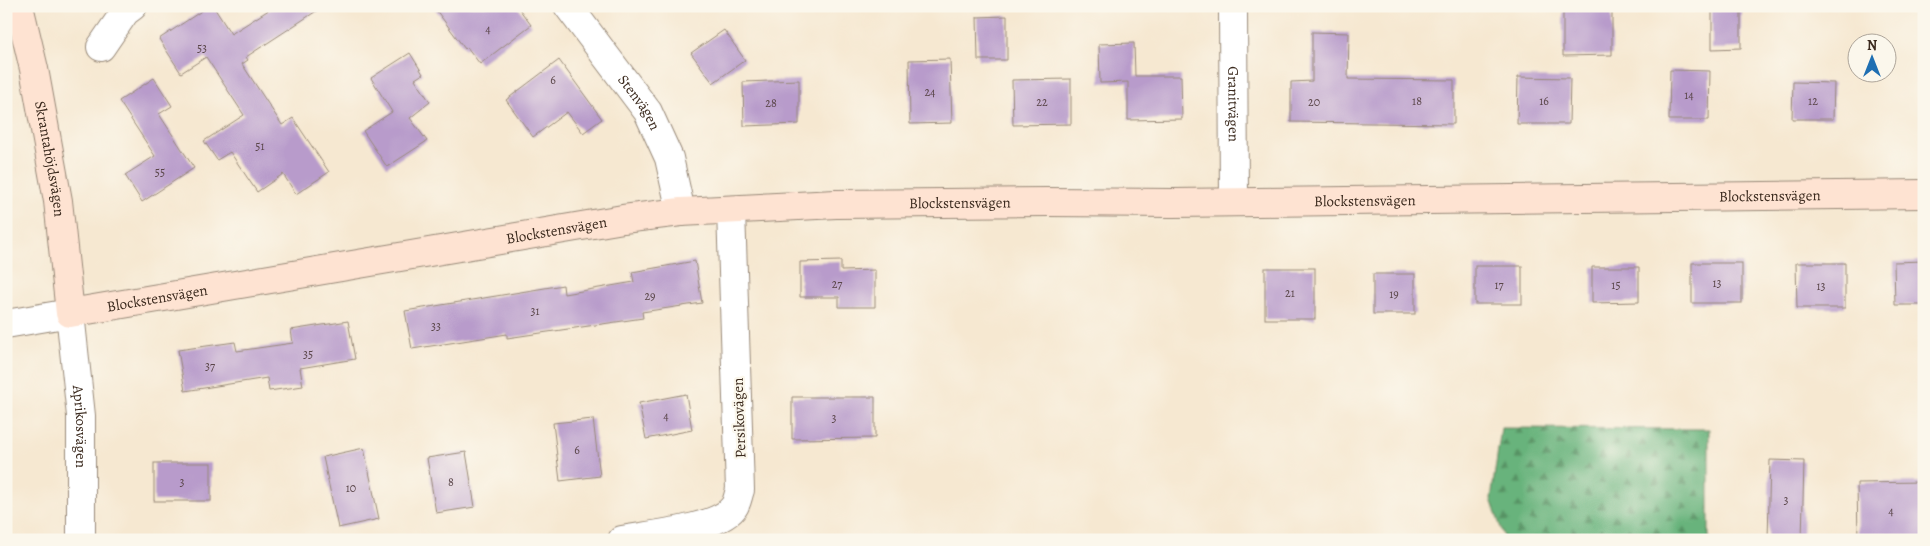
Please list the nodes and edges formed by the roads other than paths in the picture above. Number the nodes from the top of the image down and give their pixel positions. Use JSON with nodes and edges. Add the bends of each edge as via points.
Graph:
{"nodes":[{"id":1,"x":19,"y":6,"type":"edge"},
{"id":2,"x":133,"y":6,"type":"edge"},
{"id":3,"x":568,"y":6,"type":"edge"},
{"id":4,"x":1233,"y":6,"type":"edge"},
{"id":5,"x":101,"y":47,"type":"dead end"},
{"id":6,"x":1924,"y":194,"type":"edge"},
{"id":7,"x":1234,"y":202,"type":"junction"},
{"id":8,"x":731,"y":210,"type":"junction"},
{"id":9,"x":681,"y":212,"type":"junction"},
{"id":10,"x":70,"y":313,"type":"junction"},
{"id":11,"x":6,"y":324,"type":"edge"},
{"id":12,"x":80,"y":540,"type":"edge"},
{"id":13,"x":622,"y":540,"type":"edge"}],
"edges":[{"from":1,"to":10,"type":"street","name":"Skrantahöjdsvägen","via":[[58,201]]},
{"from":2,"to":5,"type":"street","via":[[125,12]]},
{"from":3,"to":9,"type":"street","name":"Stenvägen","via":[[648,112],[669,158]]},
{"from":4,"to":7,"type":"street","name":"Granitvägen"},
{"from":6,"to":7,"type":"street","name":"Blockstensvägen"},
{"from":7,"to":8,"type":"street","name":"Blockstensvägen","via":[[836,204]]},
{"from":8,"to":9,"type":"street","name":"Blockstensvägen"},
{"from":8,"to":13,"type":"street","name":"Persikovägen","via":[[740,490],[733,508],[717,519],[700,526]]},
{"from":9,"to":10,"type":"street","name":"Blockstensvägen","via":[[623,219]]},
{"from":10,"to":11,"type":"street","name":"Blockstensvägen"},
{"from":10,"to":12,"type":"street","name":"Aprikosvägen","via":[[80,416]]}]}
